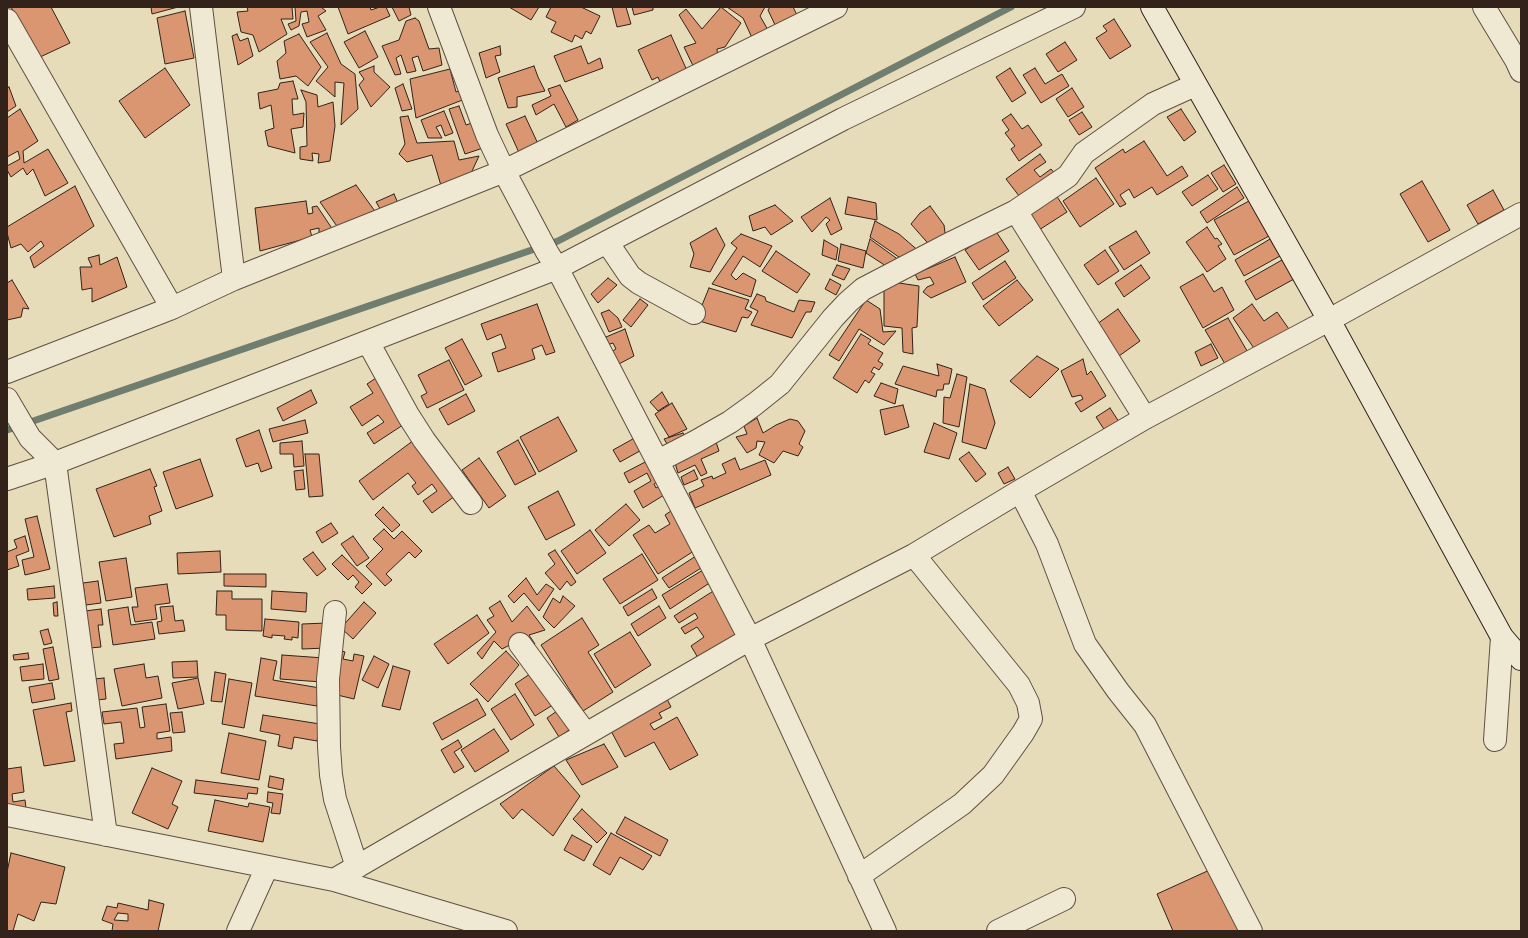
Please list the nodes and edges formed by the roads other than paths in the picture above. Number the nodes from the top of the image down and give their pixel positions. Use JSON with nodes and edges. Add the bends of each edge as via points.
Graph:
{"nodes":[{"id":1,"x":201,"y":7,"type":"edge"},
{"id":2,"x":439,"y":7,"type":"edge"},
{"id":3,"x":834,"y":7,"type":"edge"},
{"id":4,"x":1074,"y":7,"type":"edge"},
{"id":5,"x":1152,"y":7,"type":"edge"},
{"id":6,"x":1484,"y":7,"type":"edge"},
{"id":7,"x":7,"y":20,"type":"edge"},
{"id":8,"x":1521,"y":71,"type":"edge"},
{"id":9,"x":1195,"y":85,"type":"junction"},
{"id":10,"x":504,"y":171,"type":"junction"},
{"id":11,"x":1016,"y":211,"type":"junction"},
{"id":12,"x":1521,"y":214,"type":"edge"},
{"id":13,"x":606,"y":242,"type":"junction"},
{"id":14,"x":552,"y":260,"type":"junction"},
{"id":15,"x":234,"y":279,"type":"junction"},
{"id":16,"x":172,"y":308,"type":"junction"},
{"id":17,"x":694,"y":313,"type":"dead end"},
{"id":18,"x":1329,"y":320,"type":"junction"},
{"id":19,"x":368,"y":342,"type":"junction"},
{"id":20,"x":7,"y":372,"type":"edge"},
{"id":21,"x":7,"y":399,"type":"edge"},
{"id":22,"x":1145,"y":418,"type":"junction"},
{"id":23,"x":658,"y":461,"type":"junction"},
{"id":24,"x":55,"y":463,"type":"junction"},
{"id":25,"x":7,"y":479,"type":"edge"},
{"id":26,"x":1020,"y":491,"type":"junction"},
{"id":27,"x":471,"y":503,"type":"dead end"},
{"id":28,"x":914,"y":555,"type":"junction"},
{"id":29,"x":335,"y":612,"type":"dead end"},
{"id":30,"x":1502,"y":637,"type":"junction"},
{"id":31,"x":750,"y":639,"type":"junction"},
{"id":32,"x":520,"y":644,"type":"dead end"},
{"id":33,"x":1521,"y":659,"type":"edge"},
{"id":34,"x":586,"y":734,"type":"junction"},
{"id":35,"x":1495,"y":740,"type":"dead end"},
{"id":36,"x":7,"y":814,"type":"edge"},
{"id":37,"x":106,"y":835,"type":"junction"},
{"id":38,"x":267,"y":867,"type":"junction"},
{"id":39,"x":357,"y":867,"type":"junction"},
{"id":40,"x":859,"y":876,"type":"junction"},
{"id":41,"x":334,"y":880,"type":"junction"},
{"id":42,"x":1064,"y":899,"type":"dead end"},
{"id":43,"x":238,"y":931,"type":"edge"},
{"id":44,"x":506,"y":931,"type":"edge"},
{"id":45,"x":885,"y":931,"type":"edge"},
{"id":46,"x":998,"y":931,"type":"edge"},
{"id":47,"x":1251,"y":931,"type":"edge"}],
"edges":[{"from":1,"to":15,"type":"street"},
{"from":2,"to":10,"type":"street","via":[[487,135]]},
{"from":3,"to":10,"type":"street"},
{"from":4,"to":13,"type":"street","via":[[843,118]]},
{"from":5,"to":9,"type":"street"},
{"from":6,"to":8,"type":"street"},
{"from":7,"to":16,"type":"street"},
{"from":9,"to":11,"type":"street","via":[[1153,104],[1084,153],[1068,176]]},
{"from":9,"to":18,"type":"street"},
{"from":10,"to":14,"type":"street"},
{"from":10,"to":15,"type":"street"},
{"from":11,"to":22,"type":"street"},
{"from":11,"to":23,"type":"street","via":[[863,289],[833,318],[775,388],[730,422]]},
{"from":12,"to":18,"type":"street"},
{"from":13,"to":14,"type":"street"},
{"from":13,"to":17,"type":"street","via":[[630,276]]},
{"from":14,"to":19,"type":"street"},
{"from":14,"to":23,"type":"street"},
{"from":15,"to":16,"type":"street"},
{"from":16,"to":20,"type":"street"},
{"from":18,"to":22,"type":"street"},
{"from":18,"to":30,"type":"street"},
{"from":19,"to":24,"type":"street"},
{"from":19,"to":27,"type":"street","via":[[408,415]]},
{"from":21,"to":24,"type":"street","via":[[30,438]]},
{"from":22,"to":26,"type":"street"},
{"from":23,"to":31,"type":"street"},
{"from":24,"to":25,"type":"street"},
{"from":24,"to":37,"type":"street"},
{"from":26,"to":28,"type":"street"},
{"from":26,"to":47,"type":"street","via":[[1047,544],[1084,644],[1145,725]]},
{"from":28,"to":31,"type":"street"},
{"from":28,"to":40,"type":"street","via":[[1019,685],[1028,702],[1031,719],[994,775],[962,804]]},
{"from":29,"to":39,"type":"street","via":[[328,679],[330,776]]},
{"from":30,"to":33,"type":"street"},
{"from":30,"to":35,"type":"street"},
{"from":31,"to":34,"type":"street"},
{"from":31,"to":40,"type":"street"},
{"from":32,"to":34,"type":"street"},
{"from":34,"to":39,"type":"street"},
{"from":36,"to":37,"type":"street"},
{"from":37,"to":38,"type":"street"},
{"from":38,"to":41,"type":"street"},
{"from":38,"to":43,"type":"street"},
{"from":39,"to":41,"type":"street"},
{"from":40,"to":45,"type":"street"},
{"from":41,"to":44,"type":"street"},
{"from":42,"to":46,"type":"street"}]}
